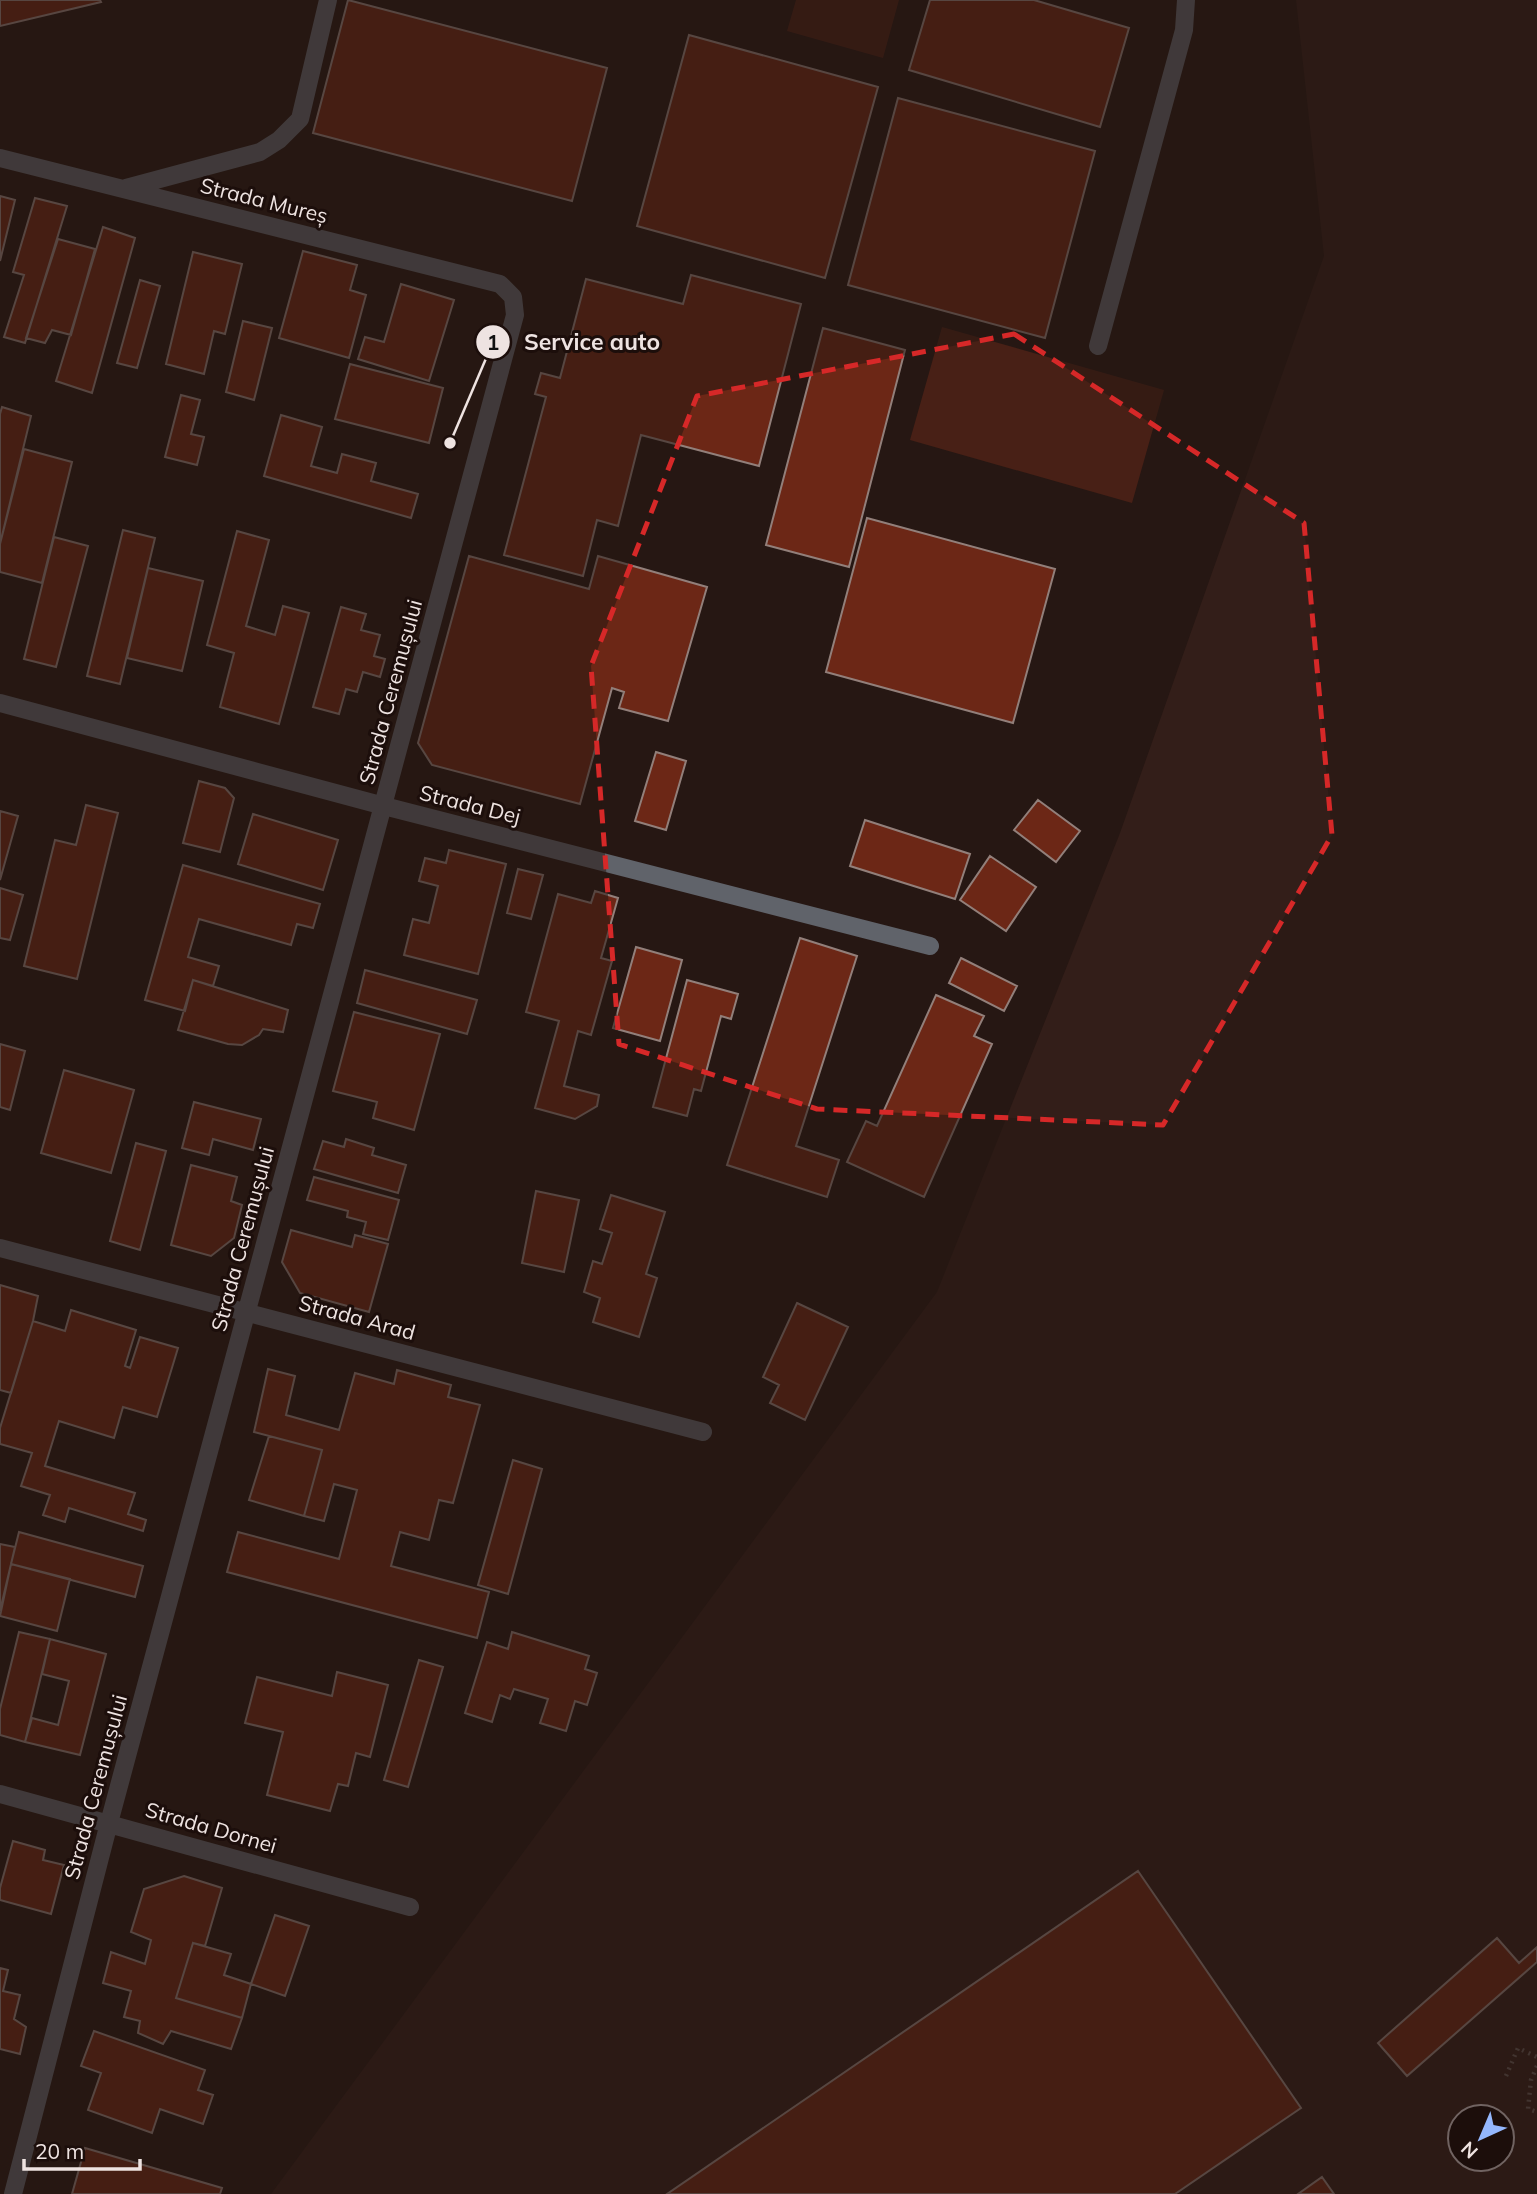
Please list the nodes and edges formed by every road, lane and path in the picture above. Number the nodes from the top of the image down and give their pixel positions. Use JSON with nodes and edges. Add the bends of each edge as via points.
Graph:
{"nodes":[{"id":1,"x":328,"y":0,"type":"edge"},
{"id":2,"x":1186,"y":0,"type":"edge"},
{"id":3,"x":0,"y":158,"type":"edge"},
{"id":4,"x":122,"y":189,"type":"junction"},
{"id":5,"x":513,"y":297,"type":"joint"},
{"id":6,"x":1098,"y":346,"type":"dead end"},
{"id":7,"x":0,"y":703,"type":"edge"},
{"id":8,"x":384,"y":806,"type":"junction"},
{"id":9,"x":930,"y":946,"type":"dead end"},
{"id":10,"x":0,"y":1248,"type":"edge"},
{"id":11,"x":247,"y":1313,"type":"junction"},
{"id":12,"x":703,"y":1432,"type":"dead end"},
{"id":13,"x":0,"y":1794,"type":"edge"},
{"id":14,"x":109,"y":1823,"type":"junction"},
{"id":15,"x":410,"y":1907,"type":"dead end"},
{"id":16,"x":1537,"y":2057,"type":"edge"},
{"id":17,"x":1537,"y":2066,"type":"edge"},
{"id":18,"x":1506,"y":2076,"type":"dead end"},
{"id":19,"x":1537,"y":2112,"type":"edge"},
{"id":20,"x":13,"y":2194,"type":"edge"}],
"edges":[{"from":1,"to":4,"type":"street","via":[[300,119],[279,140],[260,152]]},
{"from":2,"to":6,"type":"street","via":[[1184,30]]},
{"from":3,"to":4,"type":"street","name":"Strada Mureș"},
{"from":4,"to":5,"type":"street","name":"Strada Mureș","via":[[500,284]]},
{"from":5,"to":8,"type":"street","name":"Strada Ceremușului","via":[[515,315]]},
{"from":7,"to":8,"type":"street","name":"Strada Dej"},
{"from":8,"to":9,"type":"street","name":"Strada Dej"},
{"from":8,"to":11,"type":"street","name":"Strada Ceremușului"},
{"from":10,"to":11,"type":"street","name":"Strada Arad"},
{"from":11,"to":12,"type":"street","name":"Strada Arad"},
{"from":11,"to":14,"type":"street","name":"Strada Ceremușului"},
{"from":13,"to":14,"type":"street","name":"Strada Dornei"},
{"from":14,"to":15,"type":"street","name":"Strada Dornei"},
{"from":14,"to":20,"type":"street","name":"Strada Ceremușului"},
{"from":16,"to":18,"type":"path","via":[[1518,2048]]},
{"from":17,"to":19,"type":"path","via":[[1528,2109]]}]}
